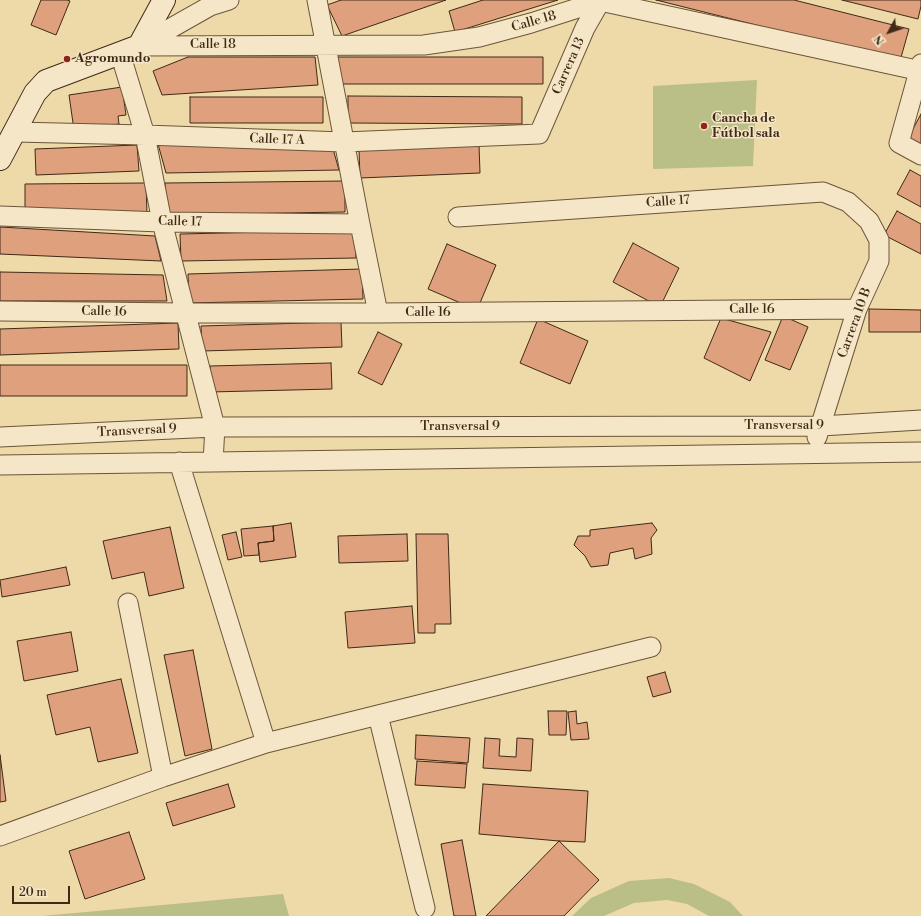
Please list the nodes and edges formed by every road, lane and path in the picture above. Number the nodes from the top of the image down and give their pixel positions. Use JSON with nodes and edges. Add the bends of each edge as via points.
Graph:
{"nodes":[{"id":1,"x":164,"y":0,"type":"edge"},
{"id":2,"x":228,"y":0,"type":"edge"},
{"id":3,"x":317,"y":0,"type":"edge"},
{"id":4,"x":601,"y":1,"type":"edge"},
{"id":5,"x":204,"y":3,"type":"edge"},
{"id":6,"x":326,"y":44,"type":"junction"},
{"id":7,"x":129,"y":49,"type":"junction"},
{"id":8,"x":920,"y":68,"type":"edge"},
{"id":9,"x":14,"y":132,"type":"junction"},
{"id":10,"x":539,"y":134,"type":"joint"},
{"id":11,"x":145,"y":135,"type":"junction"},
{"id":12,"x":344,"y":142,"type":"junction"},
{"id":13,"x":921,"y":156,"type":"edge"},
{"id":14,"x":0,"y":159,"type":"edge"},
{"id":15,"x":0,"y":216,"type":"edge"},
{"id":16,"x":458,"y":217,"type":"dead end"},
{"id":17,"x":869,"y":221,"type":"joint"},
{"id":18,"x":162,"y":222,"type":"junction"},
{"id":19,"x":360,"y":224,"type":"junction"},
{"id":20,"x":857,"y":309,"type":"junction"},
{"id":21,"x":0,"y":311,"type":"edge"},
{"id":22,"x":185,"y":313,"type":"junction"},
{"id":23,"x":378,"y":313,"type":"junction"},
{"id":24,"x":921,"y":420,"type":"edge"},
{"id":25,"x":821,"y":426,"type":"junction"},
{"id":26,"x":215,"y":428,"type":"junction"},
{"id":27,"x":0,"y":437,"type":"edge"},
{"id":28,"x":921,"y":452,"type":"edge"},
{"id":29,"x":812,"y":453,"type":"junction"},
{"id":30,"x":179,"y":462,"type":"junction"},
{"id":31,"x":213,"y":462,"type":"junction"},
{"id":32,"x":0,"y":465,"type":"edge"},
{"id":33,"x":128,"y":603,"type":"dead end"},
{"id":34,"x":651,"y":647,"type":"dead end"},
{"id":35,"x":378,"y":715,"type":"junction"},
{"id":36,"x":266,"y":743,"type":"junction"},
{"id":37,"x":163,"y":777,"type":"junction"},
{"id":38,"x":0,"y":836,"type":"edge"},
{"id":39,"x":425,"y":908,"type":"dead end"}],
"edges":[{"from":1,"to":7,"type":"street"},
{"from":2,"to":5,"type":"street"},
{"from":3,"to":6,"type":"street"},
{"from":4,"to":6,"type":"street","name":"Calle 18","via":[[479,37],[424,45]]},
{"from":4,"to":8,"type":"street","name":"Calle 18"},
{"from":4,"to":10,"type":"street","name":"Carrera 13","via":[[585,28]]},
{"from":5,"to":7,"type":"street"},
{"from":6,"to":7,"type":"street","name":"Calle 18"},
{"from":6,"to":12,"type":"street"},
{"from":7,"to":9,"type":"street","via":[[46,81],[35,92]]},
{"from":7,"to":11,"type":"street"},
{"from":8,"to":13,"type":"street","via":[[899,143]]},
{"from":9,"to":11,"type":"street","name":"Calle 17 A"},
{"from":9,"to":14,"type":"street"},
{"from":10,"to":12,"type":"street","name":"Calle 17 A"},
{"from":11,"to":12,"type":"street","name":"Calle 17 A"},
{"from":11,"to":18,"type":"street"},
{"from":12,"to":19,"type":"street"},
{"from":15,"to":18,"type":"street","name":"Calle 17"},
{"from":16,"to":17,"type":"street","name":"Calle 17","via":[[823,192],[848,202]]},
{"from":17,"to":20,"type":"street","name":"Carrera 10 B","via":[[879,240],[879,261]]},
{"from":18,"to":19,"type":"street","name":"Calle 17"},
{"from":18,"to":22,"type":"street"},
{"from":19,"to":23,"type":"street"},
{"from":20,"to":23,"type":"street","name":"Calle 16"},
{"from":20,"to":25,"type":"street","name":"Carrera 10 B"},
{"from":21,"to":22,"type":"street","name":"Calle 16"},
{"from":22,"to":23,"type":"street","name":"Calle 16"},
{"from":22,"to":26,"type":"street"},
{"from":24,"to":25,"type":"street","name":"Transversal 9"},
{"from":25,"to":26,"type":"street","name":"Transversal 9"},
{"from":25,"to":29,"type":"street","name":"Carrera 10 B"},
{"from":26,"to":27,"type":"street","name":"Transversal 9"},
{"from":26,"to":31,"type":"street"},
{"from":28,"to":29,"type":"street","name":"Transversal 9"},
{"from":29,"to":31,"type":"street","name":"Transversal 9"},
{"from":30,"to":31,"type":"street","name":"Transversal 9"},
{"from":30,"to":32,"type":"street","name":"Transversal 9"},
{"from":30,"to":36,"type":"street"},
{"from":33,"to":37,"type":"street"},
{"from":34,"to":35,"type":"street"},
{"from":35,"to":36,"type":"street"},
{"from":35,"to":39,"type":"street"},
{"from":36,"to":37,"type":"street"},
{"from":37,"to":38,"type":"street"}]}
